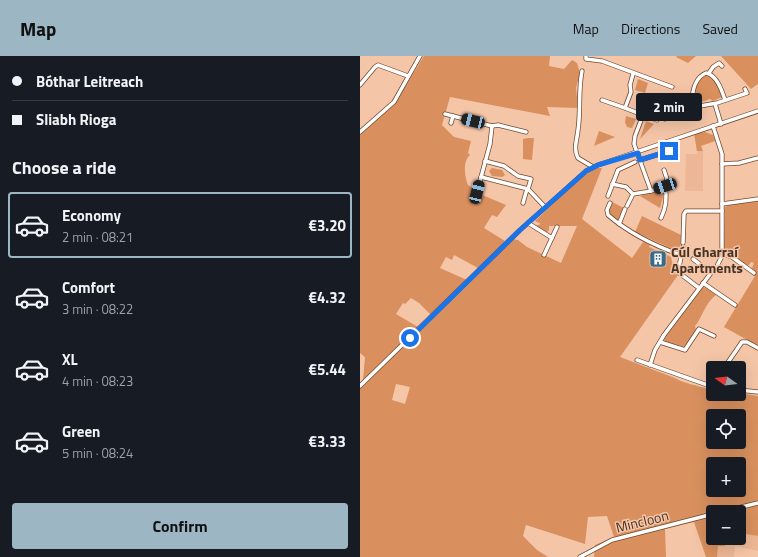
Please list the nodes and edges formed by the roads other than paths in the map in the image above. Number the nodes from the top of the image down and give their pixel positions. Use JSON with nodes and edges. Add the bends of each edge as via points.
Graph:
{"nodes":[{"id":1,"x":420,"y":56,"type":"edge"},
{"id":2,"x":586,"y":56,"type":"edge"},
{"id":3,"x":722,"y":66,"type":"dead end"},
{"id":4,"x":582,"y":71,"type":"dead end"},
{"id":5,"x":709,"y":73,"type":"junction"},
{"id":6,"x":634,"y":74,"type":"junction"},
{"id":7,"x":408,"y":76,"type":"junction"},
{"id":8,"x":660,"y":78,"type":"dead end"},
{"id":9,"x":658,"y":82,"type":"junction"},
{"id":10,"x":360,"y":85,"type":"edge"},
{"id":11,"x":672,"y":87,"type":"dead end"},
{"id":12,"x":746,"y":89,"type":"dead end"},
{"id":13,"x":692,"y":95,"type":"junction"},
{"id":14,"x":698,"y":96,"type":"dead end"},
{"id":15,"x":602,"y":100,"type":"dead end"},
{"id":16,"x":725,"y":100,"type":"junction"},
{"id":17,"x":692,"y":104,"type":"dead end"},
{"id":18,"x":715,"y":104,"type":"junction"},
{"id":19,"x":625,"y":108,"type":"junction"},
{"id":20,"x":758,"y":111,"type":"edge"},
{"id":21,"x":445,"y":114,"type":"dead end"},
{"id":22,"x":643,"y":115,"type":"junction"},
{"id":23,"x":453,"y":116,"type":"junction"},
{"id":24,"x":665,"y":119,"type":"dead end"},
{"id":25,"x":657,"y":120,"type":"dead end"},
{"id":26,"x":451,"y":123,"type":"dead end"},
{"id":27,"x":721,"y":124,"type":"junction"},
{"id":28,"x":492,"y":126,"type":"junction"},
{"id":29,"x":713,"y":126,"type":"junction"},
{"id":30,"x":360,"y":132,"type":"edge"},
{"id":31,"x":526,"y":132,"type":"dead end"},
{"id":32,"x":669,"y":151,"type":"dead end"},
{"id":33,"x":638,"y":153,"type":"junction"},
{"id":34,"x":758,"y":158,"type":"edge"},
{"id":35,"x":640,"y":160,"type":"junction"},
{"id":36,"x":485,"y":161,"type":"junction"},
{"id":37,"x":635,"y":162,"type":"dead end"},
{"id":38,"x":722,"y":164,"type":"junction"},
{"id":39,"x":594,"y":167,"type":"junction"},
{"id":40,"x":664,"y":170,"type":"dead end"},
{"id":41,"x":481,"y":177,"type":"junction"},
{"id":42,"x":612,"y":184,"type":"junction"},
{"id":43,"x":665,"y":186,"type":"junction"},
{"id":44,"x":527,"y":189,"type":"junction"},
{"id":45,"x":650,"y":191,"type":"junction"},
{"id":46,"x":477,"y":192,"type":"dead end"},
{"id":47,"x":633,"y":194,"type":"junction"},
{"id":48,"x":608,"y":196,"type":"dead end"},
{"id":49,"x":758,"y":199,"type":"edge"},
{"id":50,"x":523,"y":203,"type":"dead end"},
{"id":51,"x":610,"y":203,"type":"dead end"},
{"id":52,"x":722,"y":204,"type":"junction"},
{"id":53,"x":545,"y":207,"type":"junction"},
{"id":54,"x":722,"y":211,"type":"junction"},
{"id":55,"x":661,"y":218,"type":"dead end"},
{"id":56,"x":528,"y":222,"type":"junction"},
{"id":57,"x":619,"y":224,"type":"junction"},
{"id":58,"x":557,"y":227,"type":"dead end"},
{"id":59,"x":552,"y":238,"type":"junction"},
{"id":60,"x":723,"y":254,"type":"junction"},
{"id":61,"x":544,"y":255,"type":"dead end"},
{"id":62,"x":681,"y":255,"type":"junction"},
{"id":63,"x":693,"y":258,"type":"dead end"},
{"id":64,"x":717,"y":266,"type":"dead end"},
{"id":65,"x":754,"y":273,"type":"dead end"},
{"id":66,"x":703,"y":283,"type":"junction"},
{"id":67,"x":699,"y":288,"type":"junction"},
{"id":68,"x":735,"y":305,"type":"dead end"},
{"id":69,"x":714,"y":336,"type":"dead end"},
{"id":70,"x":660,"y":342,"type":"junction"},
{"id":71,"x":758,"y":348,"type":"edge"},
{"id":72,"x":637,"y":360,"type":"dead end"},
{"id":73,"x":729,"y":361,"type":"edge"},
{"id":74,"x":650,"y":365,"type":"junction"},
{"id":75,"x":706,"y":385,"type":"edge"},
{"id":76,"x":360,"y":386,"type":"edge"},
{"id":77,"x":746,"y":391,"type":"edge"},
{"id":78,"x":758,"y":392,"type":"edge"},
{"id":79,"x":758,"y":503,"type":"edge"},
{"id":80,"x":746,"y":506,"type":"edge"},
{"id":81,"x":706,"y":516,"type":"edge"},
{"id":82,"x":580,"y":557,"type":"edge"}],
"edges":[{"from":1,"to":7,"type":"street"},
{"from":2,"to":6,"type":"street","via":[[586,59],[602,61]]},
{"from":3,"to":5,"type":"street","via":[[716,64]]},
{"from":4,"to":39,"type":"street","via":[[575,151],[578,158]]},
{"from":5,"to":13,"type":"street","via":[[699,78]]},
{"from":5,"to":16,"type":"street","via":[[719,84]]},
{"from":6,"to":9,"type":"street"},
{"from":6,"to":19,"type":"street"},
{"from":7,"to":10,"type":"street","via":[[378,65]]},
{"from":7,"to":30,"type":"street","via":[[394,102]]},
{"from":8,"to":9,"type":"street"},
{"from":9,"to":11,"type":"street"},
{"from":12,"to":16,"type":"street","via":[[747,93]]},
{"from":13,"to":14,"type":"street"},
{"from":13,"to":17,"type":"street"},
{"from":15,"to":19,"type":"street"},
{"from":16,"to":18,"type":"street"},
{"from":18,"to":24,"type":"street","via":[[700,106]]},
{"from":18,"to":27,"type":"street"},
{"from":19,"to":22,"type":"street"},
{"from":20,"to":27,"type":"street"},
{"from":21,"to":23,"type":"street"},
{"from":22,"to":25,"type":"street"},
{"from":22,"to":33,"type":"street","via":[[634,140]]},
{"from":23,"to":26,"type":"street"},
{"from":23,"to":28,"type":"street"},
{"from":27,"to":29,"type":"street"},
{"from":28,"to":31,"type":"street","via":[[498,125]]},
{"from":28,"to":36,"type":"street"},
{"from":29,"to":33,"type":"street"},
{"from":29,"to":38,"type":"street","via":[[722,150]]},
{"from":32,"to":35,"type":"street"},
{"from":33,"to":35,"type":"street"},
{"from":33,"to":39,"type":"street"},
{"from":34,"to":38,"type":"street"},
{"from":35,"to":45,"type":"street"},
{"from":36,"to":41,"type":"street"},
{"from":36,"to":44,"type":"street","via":[[504,166],[518,176],[530,180]]},
{"from":37,"to":42,"type":"street","via":[[618,168]]},
{"from":38,"to":52,"type":"street"},
{"from":39,"to":53,"type":"street","via":[[581,175]]},
{"from":40,"to":43,"type":"street","via":[[667,179]]},
{"from":41,"to":44,"type":"street"},
{"from":41,"to":46,"type":"street"},
{"from":42,"to":47,"type":"street","via":[[626,186]]},
{"from":42,"to":48,"type":"street"},
{"from":43,"to":45,"type":"street"},
{"from":43,"to":55,"type":"street","via":[[667,193]]},
{"from":44,"to":50,"type":"street"},
{"from":44,"to":53,"type":"street"},
{"from":45,"to":47,"type":"street"},
{"from":47,"to":57,"type":"street"},
{"from":49,"to":52,"type":"street"},
{"from":51,"to":57,"type":"street","via":[[607,214]]},
{"from":52,"to":54,"type":"street"},
{"from":53,"to":56,"type":"street"},
{"from":54,"to":60,"type":"street"},
{"from":54,"to":62,"type":"street","via":[[686,211]]},
{"from":56,"to":59,"type":"street"},
{"from":56,"to":76,"type":"street"},
{"from":57,"to":62,"type":"street","via":[[636,235]]},
{"from":58,"to":59,"type":"street"},
{"from":59,"to":61,"type":"street"},
{"from":60,"to":64,"type":"street"},
{"from":60,"to":65,"type":"street","via":[[732,257]]},
{"from":62,"to":67,"type":"street","via":[[679,273]]},
{"from":63,"to":66,"type":"street","via":[[710,271],[710,275]]},
{"from":66,"to":67,"type":"street"},
{"from":66,"to":68,"type":"street"},
{"from":67,"to":70,"type":"street"},
{"from":69,"to":70,"type":"street","via":[[699,329],[684,350]]},
{"from":70,"to":74,"type":"street"},
{"from":71,"to":73,"type":"street","via":[[742,342]]},
{"from":72,"to":74,"type":"street"},
{"from":74,"to":75,"type":"street"},
{"from":77,"to":78,"type":"street"},
{"from":79,"to":80,"type":"street"},
{"from":81,"to":82,"type":"street","name":"Mincloon","via":[[612,540]]}]}
